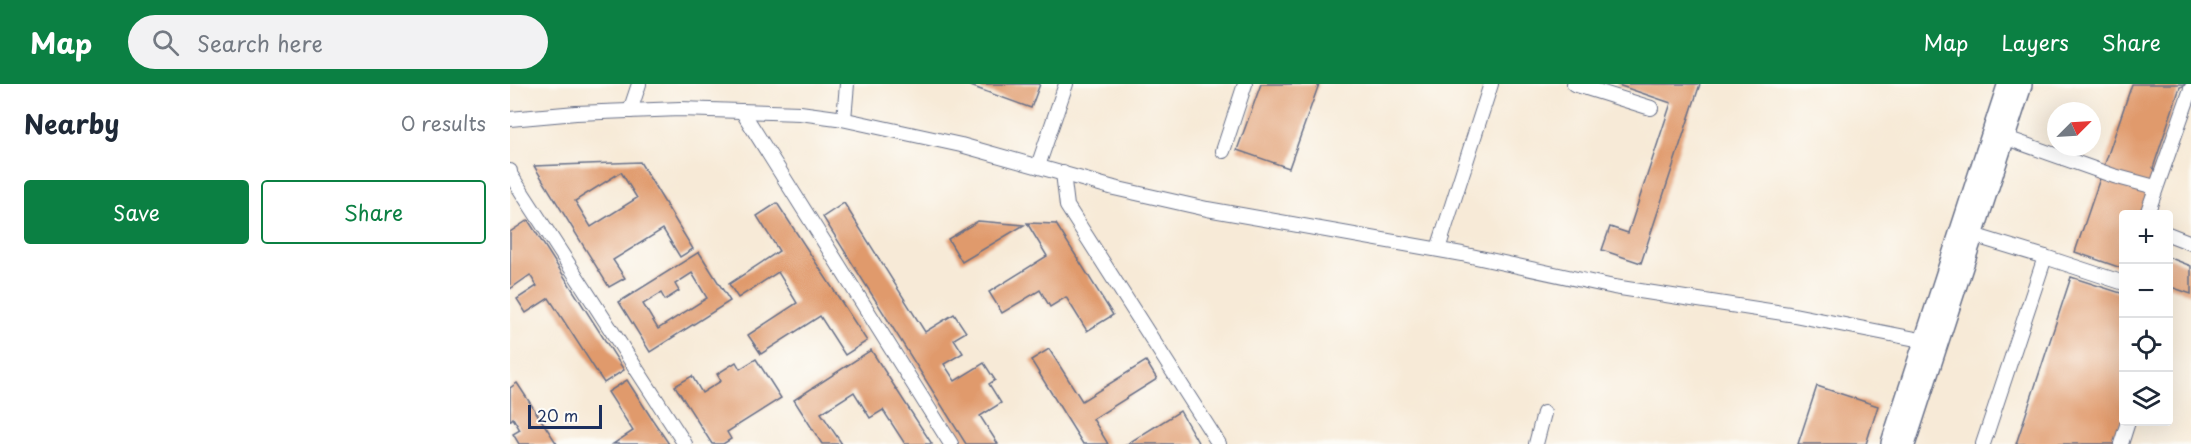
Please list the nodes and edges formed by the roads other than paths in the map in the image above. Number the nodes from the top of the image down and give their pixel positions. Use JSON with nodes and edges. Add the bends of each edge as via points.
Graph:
{"nodes":[{"id":1,"x":639,"y":84,"type":"edge"},
{"id":2,"x":847,"y":84,"type":"edge"},
{"id":3,"x":1066,"y":84,"type":"edge"},
{"id":4,"x":1245,"y":84,"type":"edge"},
{"id":5,"x":1491,"y":84,"type":"edge"},
{"id":6,"x":1574,"y":84,"type":"edge"},
{"id":7,"x":2014,"y":84,"type":"edge"},
{"id":8,"x":2191,"y":89,"type":"edge"},
{"id":9,"x":1651,"y":108,"type":"dead end"},
{"id":10,"x":630,"y":111,"type":"junction"},
{"id":11,"x":742,"y":111,"type":"junction"},
{"id":12,"x":510,"y":119,"type":"edge"},
{"id":13,"x":844,"y":119,"type":"junction"},
{"id":14,"x":1998,"y":135,"type":"junction"},
{"id":15,"x":1222,"y":151,"type":"dead end"},
{"id":16,"x":1038,"y":166,"type":"junction"},
{"id":17,"x":510,"y":171,"type":"edge"},
{"id":18,"x":1063,"y":173,"type":"junction"},
{"id":19,"x":2155,"y":187,"type":"junction"},
{"id":20,"x":2148,"y":210,"type":"edge"},
{"id":21,"x":1966,"y":232,"type":"junction"},
{"id":22,"x":2173,"y":236,"type":"edge"},
{"id":23,"x":2191,"y":243,"type":"edge"},
{"id":24,"x":1438,"y":249,"type":"junction"},
{"id":25,"x":2045,"y":257,"type":"junction"},
{"id":26,"x":2119,"y":281,"type":"edge"},
{"id":27,"x":1931,"y":342,"type":"junction"},
{"id":28,"x":1544,"y":413,"type":"dead end"},
{"id":29,"x":2127,"y":426,"type":"edge"},
{"id":30,"x":685,"y":444,"type":"edge"},
{"id":31,"x":951,"y":444,"type":"edge"},
{"id":32,"x":1219,"y":444,"type":"edge"},
{"id":33,"x":1536,"y":444,"type":"edge"},
{"id":34,"x":1898,"y":444,"type":"edge"},
{"id":35,"x":1983,"y":444,"type":"edge"},
{"id":36,"x":2121,"y":444,"type":"edge"}],
"edges":[{"from":1,"to":10,"type":"lane"},
{"from":2,"to":13,"type":"lane"},
{"from":3,"to":16,"type":"lane"},
{"from":4,"to":15,"type":"lane"},
{"from":5,"to":24,"type":"lane"},
{"from":6,"to":9,"type":"lane"},
{"from":7,"to":14,"type":"main road"},
{"from":8,"to":19,"type":"lane"},
{"from":10,"to":11,"type":"lane"},
{"from":10,"to":12,"type":"lane"},
{"from":11,"to":13,"type":"lane"},
{"from":11,"to":31,"type":"lane"},
{"from":13,"to":16,"type":"lane"},
{"from":14,"to":19,"type":"lane"},
{"from":14,"to":21,"type":"main road"},
{"from":16,"to":18,"type":"lane"},
{"from":17,"to":30,"type":"lane"},
{"from":18,"to":24,"type":"lane","via":[[1208,209]]},
{"from":18,"to":32,"type":"lane","via":[[1067,206]]},
{"from":19,"to":20,"type":"lane"},
{"from":21,"to":25,"type":"lane"},
{"from":21,"to":27,"type":"main road"},
{"from":22,"to":23,"type":"lane"},
{"from":24,"to":27,"type":"lane","via":[[1614,287],[1790,314]]},
{"from":25,"to":26,"type":"lane"},
{"from":25,"to":35,"type":"lane"},
{"from":27,"to":34,"type":"main road"},
{"from":28,"to":33,"type":"lane"},
{"from":29,"to":36,"type":"lane"}]}
